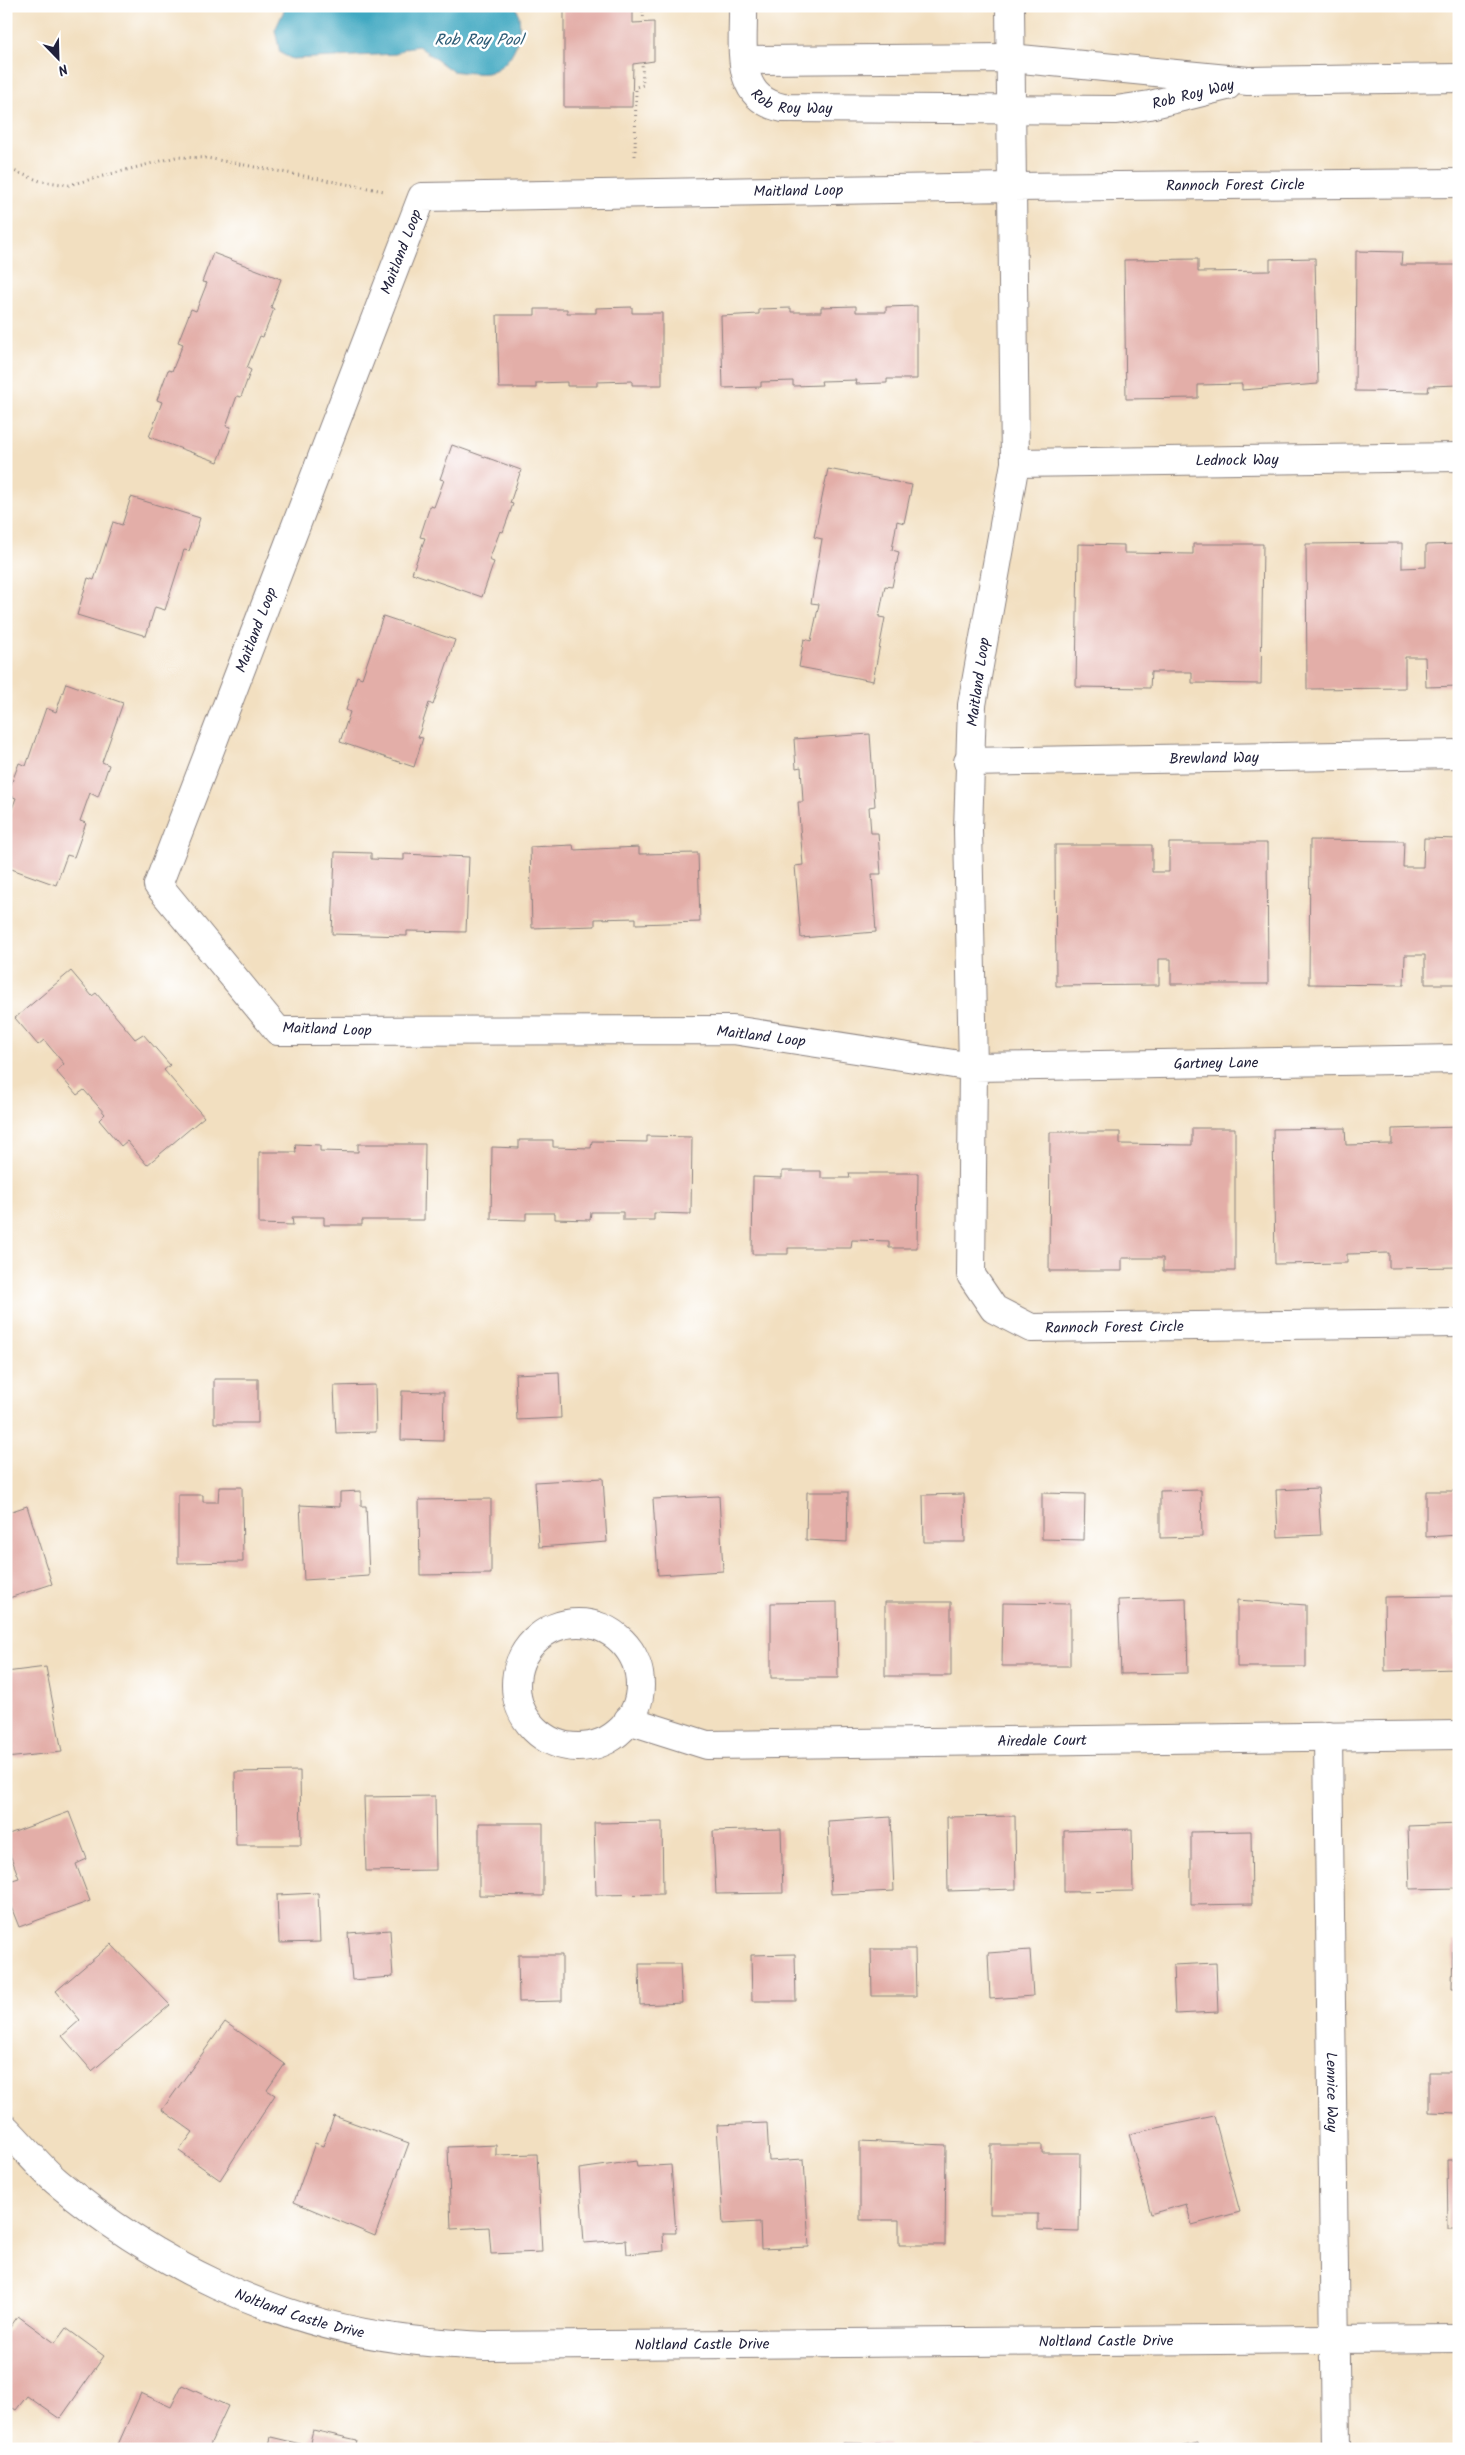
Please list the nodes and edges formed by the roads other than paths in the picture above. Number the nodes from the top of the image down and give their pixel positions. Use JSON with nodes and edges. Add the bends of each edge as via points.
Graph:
{"nodes":[{"id":1,"x":743,"y":6,"type":"edge"},
{"id":2,"x":1010,"y":6,"type":"edge"},
{"id":3,"x":1010,"y":58,"type":"junction"},
{"id":4,"x":744,"y":60,"type":"junction"},
{"id":5,"x":1459,"y":78,"type":"edge"},
{"id":6,"x":1248,"y":81,"type":"junction"},
{"id":7,"x":1011,"y":108,"type":"junction"},
{"id":8,"x":1459,"y":183,"type":"edge"},
{"id":9,"x":1012,"y":186,"type":"junction"},
{"id":10,"x":1459,"y":457,"type":"edge"},
{"id":11,"x":1015,"y":463,"type":"junction"},
{"id":12,"x":1459,"y":754,"type":"edge"},
{"id":13,"x":968,"y":762,"type":"junction"},
{"id":14,"x":1459,"y":1059,"type":"edge"},
{"id":15,"x":973,"y":1067,"type":"junction"},
{"id":16,"x":1459,"y":1324,"type":"edge"},
{"id":17,"x":628,"y":1720,"type":"junction"},
{"id":18,"x":1459,"y":1735,"type":"edge"},
{"id":19,"x":1328,"y":1736,"type":"junction"},
{"id":20,"x":6,"y":2129,"type":"edge"},
{"id":21,"x":1459,"y":2338,"type":"edge"},
{"id":22,"x":1334,"y":2339,"type":"junction"},
{"id":23,"x":1336,"y":2449,"type":"edge"}],
"edges":[{"from":1,"to":4,"type":"street"},
{"from":2,"to":3,"type":"street","name":"Maitland Loop"},
{"from":3,"to":4,"type":"street","name":"Rob Roy Way"},
{"from":3,"to":6,"type":"street","name":"Rob Roy Way"},
{"from":3,"to":7,"type":"street","name":"Maitland Loop"},
{"from":4,"to":7,"type":"street","name":"Rob Roy Way","via":[[745,79],[757,97],[769,105],[783,108]]},
{"from":5,"to":6,"type":"street","name":"Rob Roy Way"},
{"from":6,"to":7,"type":"street","name":"Rob Roy Way","via":[[1116,110]]},
{"from":7,"to":9,"type":"street","name":"Maitland Loop"},
{"from":8,"to":9,"type":"street","name":"Rannoch Forest Circle"},
{"from":9,"to":11,"type":"street","name":"Maitland Loop"},
{"from":9,"to":15,"type":"street","name":"Maitland Loop","via":[[422,197],[158,885],[278,1031],[733,1030]]},
{"from":10,"to":11,"type":"street","name":"Lednock Way"},
{"from":11,"to":13,"type":"street","name":"Maitland Loop","via":[[972,706]]},
{"from":12,"to":13,"type":"street","name":"Brewland Way"},
{"from":13,"to":15,"type":"street","name":"Maitland Loop"},
{"from":14,"to":15,"type":"street","name":"Gartney Lane"},
{"from":15,"to":16,"type":"street","name":"Rannoch Forest Circle","via":[[971,1275],[994,1309],[1031,1328]]},
{"from":17,"to":17,"type":"street","via":[[633,1715],[641,1681],[629,1647],[600,1625],[564,1622],[533,1640],[516,1671],[517,1691],[518,1706],[539,1735],[572,1748],[607,1740]]},
{"from":17,"to":19,"type":"street","name":"Airedale Court","via":[[707,1745]]},
{"from":18,"to":19,"type":"street","name":"Airedale Court"},
{"from":19,"to":22,"type":"street","name":"Lennice Way"},
{"from":20,"to":22,"type":"street","name":"Noltland Castle Drive","via":[[54,2179],[106,2221],[177,2265],[239,2294],[318,2322],[401,2339],[485,2346]]},
{"from":21,"to":22,"type":"street","name":"Noltland Castle Drive"},
{"from":22,"to":23,"type":"street","name":"Lennice Way"}]}
